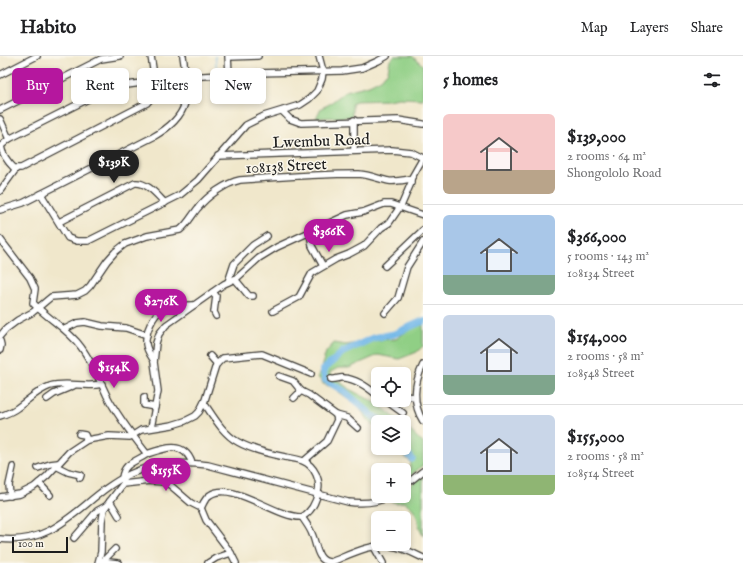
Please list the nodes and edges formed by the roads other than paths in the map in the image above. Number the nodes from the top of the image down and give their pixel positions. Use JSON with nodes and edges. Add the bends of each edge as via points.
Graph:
{"nodes":[{"id":1,"x":37,"y":56,"type":"edge"},
{"id":2,"x":120,"y":56,"type":"edge"},
{"id":3,"x":151,"y":56,"type":"edge"},
{"id":4,"x":183,"y":56,"type":"edge"},
{"id":5,"x":228,"y":56,"type":"edge"},
{"id":6,"x":258,"y":56,"type":"edge"},
{"id":7,"x":319,"y":56,"type":"edge"},
{"id":8,"x":387,"y":56,"type":"edge"},
{"id":9,"x":152,"y":68,"type":"edge"},
{"id":10,"x":185,"y":68,"type":"edge"},
{"id":11,"x":229,"y":68,"type":"edge"},
{"id":12,"x":323,"y":72,"type":"junction"},
{"id":13,"x":266,"y":73,"type":"edge"},
{"id":14,"x":0,"y":75,"type":"edge"},
{"id":15,"x":137,"y":84,"type":"edge"},
{"id":16,"x":145,"y":104,"type":"edge"},
{"id":17,"x":185,"y":104,"type":"edge"},
{"id":18,"x":0,"y":110,"type":"edge"},
{"id":19,"x":282,"y":111,"type":"junction"},
{"id":20,"x":0,"y":119,"type":"edge"},
{"id":21,"x":354,"y":120,"type":"junction"},
{"id":22,"x":423,"y":124,"type":"edge"},
{"id":23,"x":10,"y":138,"type":"junction"},
{"id":24,"x":1,"y":146,"type":"edge"},
{"id":25,"x":354,"y":151,"type":"junction"},
{"id":26,"x":218,"y":156,"type":"junction"},
{"id":27,"x":423,"y":158,"type":"edge"},
{"id":28,"x":16,"y":169,"type":"junction"},
{"id":29,"x":411,"y":179,"type":"junction"},
{"id":30,"x":0,"y":191,"type":"edge"},
{"id":31,"x":41,"y":194,"type":"junction"},
{"id":32,"x":165,"y":203,"type":"junction"},
{"id":33,"x":399,"y":207,"type":"junction"},
{"id":34,"x":0,"y":210,"type":"edge"},
{"id":35,"x":423,"y":215,"type":"edge"},
{"id":36,"x":59,"y":222,"type":"junction"},
{"id":37,"x":423,"y":230,"type":"edge"},
{"id":38,"x":310,"y":231,"type":"junction"},
{"id":39,"x":266,"y":236,"type":"dead end"},
{"id":40,"x":0,"y":239,"type":"edge"},
{"id":41,"x":423,"y":242,"type":"edge"},
{"id":42,"x":323,"y":266,"type":"junction"},
{"id":43,"x":385,"y":266,"type":"dead end"},
{"id":44,"x":235,"y":279,"type":"junction"},
{"id":45,"x":228,"y":282,"type":"junction"},
{"id":46,"x":213,"y":292,"type":"junction"},
{"id":47,"x":254,"y":296,"type":"dead end"},
{"id":48,"x":194,"y":305,"type":"junction"},
{"id":49,"x":38,"y":308,"type":"junction"},
{"id":50,"x":273,"y":311,"type":"dead end"},
{"id":51,"x":385,"y":313,"type":"dead end"},
{"id":52,"x":216,"y":316,"type":"dead end"},
{"id":53,"x":65,"y":329,"type":"junction"},
{"id":54,"x":147,"y":335,"type":"junction"},
{"id":55,"x":0,"y":336,"type":"edge"},
{"id":56,"x":0,"y":341,"type":"edge"},
{"id":57,"x":0,"y":350,"type":"edge"},
{"id":58,"x":210,"y":356,"type":"dead end"},
{"id":59,"x":154,"y":362,"type":"junction"},
{"id":60,"x":217,"y":364,"type":"junction"},
{"id":61,"x":423,"y":365,"type":"edge"},
{"id":62,"x":311,"y":374,"type":"dead end"},
{"id":63,"x":279,"y":376,"type":"dead end"},
{"id":64,"x":331,"y":379,"type":"dead end"},
{"id":65,"x":417,"y":381,"type":"junction"},
{"id":66,"x":423,"y":383,"type":"edge"},
{"id":67,"x":102,"y":384,"type":"junction"},
{"id":68,"x":74,"y":385,"type":"junction"},
{"id":69,"x":301,"y":391,"type":"junction"},
{"id":70,"x":371,"y":391,"type":"edge"},
{"id":71,"x":144,"y":397,"type":"dead end"},
{"id":72,"x":411,"y":397,"type":"edge"},
{"id":73,"x":415,"y":397,"type":"junction"},
{"id":74,"x":294,"y":398,"type":"dead end"},
{"id":75,"x":47,"y":399,"type":"dead end"},
{"id":76,"x":204,"y":403,"type":"junction"},
{"id":77,"x":155,"y":407,"type":"junction"},
{"id":78,"x":395,"y":407,"type":"edge"},
{"id":79,"x":403,"y":413,"type":"dead end"},
{"id":80,"x":336,"y":415,"type":"junction"},
{"id":81,"x":0,"y":416,"type":"edge"},
{"id":82,"x":423,"y":421,"type":"edge"},
{"id":83,"x":151,"y":428,"type":"junction"},
{"id":84,"x":358,"y":428,"type":"dead end"},
{"id":85,"x":79,"y":434,"type":"dead end"},
{"id":86,"x":132,"y":435,"type":"junction"},
{"id":87,"x":87,"y":440,"type":"junction"},
{"id":88,"x":147,"y":454,"type":"junction"},
{"id":89,"x":304,"y":461,"type":"junction"},
{"id":90,"x":192,"y":463,"type":"junction"},
{"id":91,"x":57,"y":465,"type":"junction"},
{"id":92,"x":13,"y":467,"type":"dead end"},
{"id":93,"x":38,"y":468,"type":"dead end"},
{"id":94,"x":423,"y":471,"type":"edge"},
{"id":95,"x":81,"y":477,"type":"dead end"},
{"id":96,"x":411,"y":480,"type":"edge"},
{"id":97,"x":124,"y":481,"type":"junction"},
{"id":98,"x":39,"y":483,"type":"junction"},
{"id":99,"x":50,"y":495,"type":"dead end"},
{"id":100,"x":318,"y":495,"type":"junction"},
{"id":101,"x":10,"y":496,"type":"junction"},
{"id":102,"x":0,"y":498,"type":"edge"},
{"id":103,"x":372,"y":503,"type":"edge"},
{"id":104,"x":108,"y":504,"type":"junction"},
{"id":105,"x":201,"y":508,"type":"junction"},
{"id":106,"x":120,"y":516,"type":"dead end"},
{"id":107,"x":302,"y":517,"type":"junction"},
{"id":108,"x":74,"y":538,"type":"dead end"},
{"id":109,"x":0,"y":539,"type":"edge"},
{"id":110,"x":371,"y":548,"type":"edge"},
{"id":111,"x":115,"y":549,"type":"dead end"},
{"id":112,"x":376,"y":551,"type":"edge"},
{"id":113,"x":406,"y":551,"type":"edge"},
{"id":114,"x":231,"y":554,"type":"junction"},
{"id":115,"x":423,"y":558,"type":"edge"},
{"id":116,"x":101,"y":561,"type":"edge"},
{"id":117,"x":324,"y":562,"type":"edge"},
{"id":118,"x":118,"y":563,"type":"edge"},
{"id":119,"x":208,"y":563,"type":"edge"},
{"id":120,"x":236,"y":563,"type":"edge"},
{"id":121,"x":383,"y":563,"type":"edge"}],
"edges":[{"from":1,"to":14,"type":"street"},
{"from":2,"to":18,"type":"street","via":[[101,58]]},
{"from":3,"to":9,"type":"street"},
{"from":4,"to":10,"type":"street"},
{"from":5,"to":6,"type":"street"},
{"from":5,"to":11,"type":"street"},
{"from":7,"to":12,"type":"street"},
{"from":8,"to":12,"type":"street","via":[[362,68]]},
{"from":12,"to":13,"type":"street"},
{"from":12,"to":19,"type":"street","via":[[319,87],[313,96],[304,103]]},
{"from":15,"to":23,"type":"street","via":[[108,88]]},
{"from":16,"to":28,"type":"street"},
{"from":17,"to":31,"type":"street","via":[[170,126],[153,137]]},
{"from":19,"to":21,"type":"street","via":[[290,120],[301,123]]},
{"from":19,"to":26,"type":"street","via":[[246,125]]},
{"from":20,"to":23,"type":"street"},
{"from":21,"to":22,"type":"street","via":[[398,120]]},
{"from":21,"to":25,"type":"street"},
{"from":23,"to":24,"type":"street"},
{"from":24,"to":28,"type":"street","via":[[9,162]]},
{"from":25,"to":26,"type":"street","name":"Lwembu Road"},
{"from":25,"to":27,"type":"street","name":"Lwembu Road","via":[[411,152]]},
{"from":26,"to":32,"type":"street","via":[[198,180]]},
{"from":27,"to":29,"type":"street"},
{"from":28,"to":30,"type":"street"},
{"from":29,"to":33,"type":"street"},
{"from":29,"to":49,"type":"street","name":"108138 Street","via":[[389,181],[360,174],[240,180],[222,187],[203,202],[179,233],[163,233],[125,244],[115,252],[86,291],[77,295],[51,298]]},
{"from":31,"to":34,"type":"street"},
{"from":31,"to":36,"type":"street"},
{"from":32,"to":36,"type":"street","via":[[145,185],[135,183]]},
{"from":32,"to":36,"type":"street","via":[[85,242],[68,238]]},
{"from":33,"to":35,"type":"street"},
{"from":33,"to":38,"type":"street","via":[[381,205],[347,215]]},
{"from":33,"to":42,"type":"street","via":[[391,221],[364,246]]},
{"from":37,"to":43,"type":"street"},
{"from":38,"to":42,"type":"street","via":[[312,246]]},
{"from":38,"to":44,"type":"street","via":[[260,257]]},
{"from":39,"to":45,"type":"street","via":[[234,264]]},
{"from":40,"to":49,"type":"street","via":[[30,278],[35,289],[33,302]]},
{"from":41,"to":51,"type":"street","via":[[407,267],[396,301]]},
{"from":42,"to":50,"type":"street","via":[[309,276],[298,297]]},
{"from":44,"to":45,"type":"street"},
{"from":44,"to":47,"type":"street","via":[[250,296]]},
{"from":45,"to":46,"type":"street"},
{"from":46,"to":48,"type":"street"},
{"from":46,"to":52,"type":"street","via":[[216,296]]},
{"from":48,"to":54,"type":"street","via":[[161,310],[153,320]]},
{"from":48,"to":59,"type":"street","via":[[161,330],[156,343]]},
{"from":49,"to":53,"type":"street"},
{"from":49,"to":55,"type":"street","via":[[18,320]]},
{"from":53,"to":54,"type":"street","via":[[85,322],[126,328]]},
{"from":53,"to":67,"type":"street","via":[[88,356]]},
{"from":54,"to":59,"type":"street","via":[[146,347]]},
{"from":56,"to":57,"type":"street"},
{"from":58,"to":60,"type":"street"},
{"from":59,"to":77,"type":"street","via":[[158,389]]},
{"from":60,"to":62,"type":"street","via":[[224,358],[259,353]]},
{"from":60,"to":76,"type":"street"},
{"from":61,"to":65,"type":"street"},
{"from":63,"to":69,"type":"street","via":[[293,381]]},
{"from":64,"to":70,"type":"street","via":[[348,379]]},
{"from":65,"to":66,"type":"street"},
{"from":65,"to":73,"type":"street"},
{"from":67,"to":68,"type":"street"},
{"from":67,"to":86,"type":"street"},
{"from":68,"to":75,"type":"street"},
{"from":68,"to":81,"type":"street","via":[[64,384],[47,388],[16,409]]},
{"from":69,"to":74,"type":"street"},
{"from":69,"to":80,"type":"street"},
{"from":71,"to":77,"type":"street","via":[[144,405]]},
{"from":72,"to":73,"type":"street"},
{"from":73,"to":82,"type":"street"},
{"from":76,"to":83,"type":"street","via":[[197,414],[185,421]]},
{"from":76,"to":89,"type":"street","via":[[221,428],[237,442]]},
{"from":77,"to":83,"type":"street"},
{"from":78,"to":79,"type":"street"},
{"from":80,"to":84,"type":"street","via":[[347,418]]},
{"from":80,"to":89,"type":"street","via":[[337,420],[327,441]]},
{"from":83,"to":86,"type":"street"},
{"from":85,"to":87,"type":"street","via":[[85,434]]},
{"from":86,"to":87,"type":"street"},
{"from":86,"to":88,"type":"street"},
{"from":87,"to":91,"type":"street","via":[[69,452]]},
{"from":88,"to":90,"type":"street","via":[[176,447],[188,454]]},
{"from":88,"to":97,"type":"street","via":[[127,466]]},
{"from":89,"to":100,"type":"street","via":[[318,478]]},
{"from":90,"to":97,"type":"street","via":[[153,466],[135,472]]},
{"from":90,"to":100,"type":"street","via":[[222,468]]},
{"from":91,"to":93,"type":"street","via":[[50,464]]},
{"from":91,"to":95,"type":"street"},
{"from":91,"to":98,"type":"street"},
{"from":92,"to":101,"type":"street","via":[[9,485]]},
{"from":94,"to":96,"type":"street"},
{"from":97,"to":104,"type":"street"},
{"from":97,"to":105,"type":"street","via":[[150,480],[166,483]]},
{"from":97,"to":109,"type":"street","via":[[106,488],[57,528],[26,538]]},
{"from":98,"to":99,"type":"street"},
{"from":98,"to":101,"type":"street"},
{"from":100,"to":103,"type":"street","via":[[358,504]]},
{"from":100,"to":107,"type":"street","via":[[309,513]]},
{"from":101,"to":102,"type":"street"},
{"from":104,"to":106,"type":"street"},
{"from":104,"to":108,"type":"street","via":[[98,511]]},
{"from":104,"to":116,"type":"street","via":[[103,517]]},
{"from":105,"to":107,"type":"street","via":[[209,496],[216,492],[226,492],[287,515]]},
{"from":105,"to":114,"type":"street","via":[[206,520]]},
{"from":107,"to":117,"type":"street"},
{"from":110,"to":117,"type":"street"},
{"from":111,"to":116,"type":"street"},
{"from":112,"to":121,"type":"street"},
{"from":113,"to":115,"type":"street"},
{"from":114,"to":119,"type":"street"},
{"from":114,"to":120,"type":"street"},
{"from":116,"to":118,"type":"street"}]}
